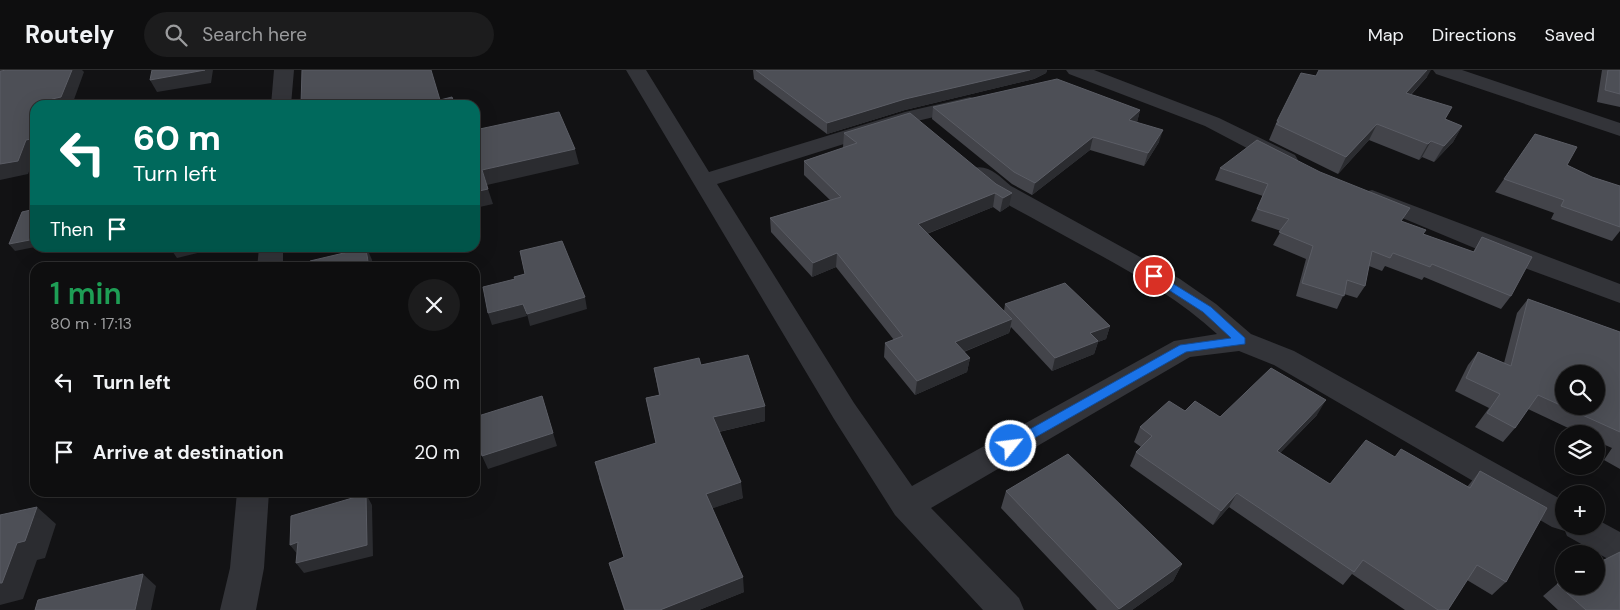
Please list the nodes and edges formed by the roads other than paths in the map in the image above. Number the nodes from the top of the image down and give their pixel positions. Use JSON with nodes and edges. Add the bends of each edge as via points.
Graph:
{"nodes":[{"id":1,"x":284,"y":70,"type":"edge"},
{"id":2,"x":636,"y":70,"type":"edge"},
{"id":3,"x":1443,"y":70,"type":"edge"},
{"id":4,"x":1076,"y":75,"type":"edge"},
{"id":5,"x":987,"y":98,"type":"edge"},
{"id":6,"x":282,"y":100,"type":"edge"},
{"id":7,"x":912,"y":116,"type":"junction"},
{"id":8,"x":1620,"y":130,"type":"edge"},
{"id":9,"x":935,"y":135,"type":"edge"},
{"id":10,"x":965,"y":160,"type":"edge"},
{"id":11,"x":1306,"y":169,"type":"edge"},
{"id":12,"x":703,"y":181,"type":"junction"},
{"id":13,"x":1351,"y":189,"type":"edge"},
{"id":14,"x":1620,"y":294,"type":"edge"},
{"id":15,"x":1241,"y":341,"type":"junction"},
{"id":16,"x":253,"y":497,"type":"edge"},
{"id":17,"x":908,"y":505,"type":"junction"},
{"id":18,"x":1555,"y":513,"type":"edge"},
{"id":19,"x":1595,"y":535,"type":"edge"},
{"id":20,"x":1620,"y":549,"type":"edge"},
{"id":21,"x":238,"y":610,"type":"edge"},
{"id":22,"x":1006,"y":610,"type":"edge"}],
"edges":[{"from":1,"to":6,"type":"street"},
{"from":2,"to":12,"type":"street"},
{"from":3,"to":8,"type":"street"},
{"from":4,"to":11,"type":"street","via":[[1212,122]]},
{"from":5,"to":7,"type":"street"},
{"from":7,"to":9,"type":"street"},
{"from":7,"to":12,"type":"street"},
{"from":10,"to":15,"type":"street","via":[[1003,191],[1171,285],[1207,310]]},
{"from":12,"to":17,"type":"street","via":[[844,410]]},
{"from":13,"to":14,"type":"street"},
{"from":15,"to":17,"type":"street","via":[[1184,348]]},
{"from":15,"to":18,"type":"street","via":[[1284,358]]},
{"from":16,"to":21,"type":"street","via":[[247,568]]},
{"from":17,"to":22,"type":"street"},
{"from":19,"to":20,"type":"street"}]}
